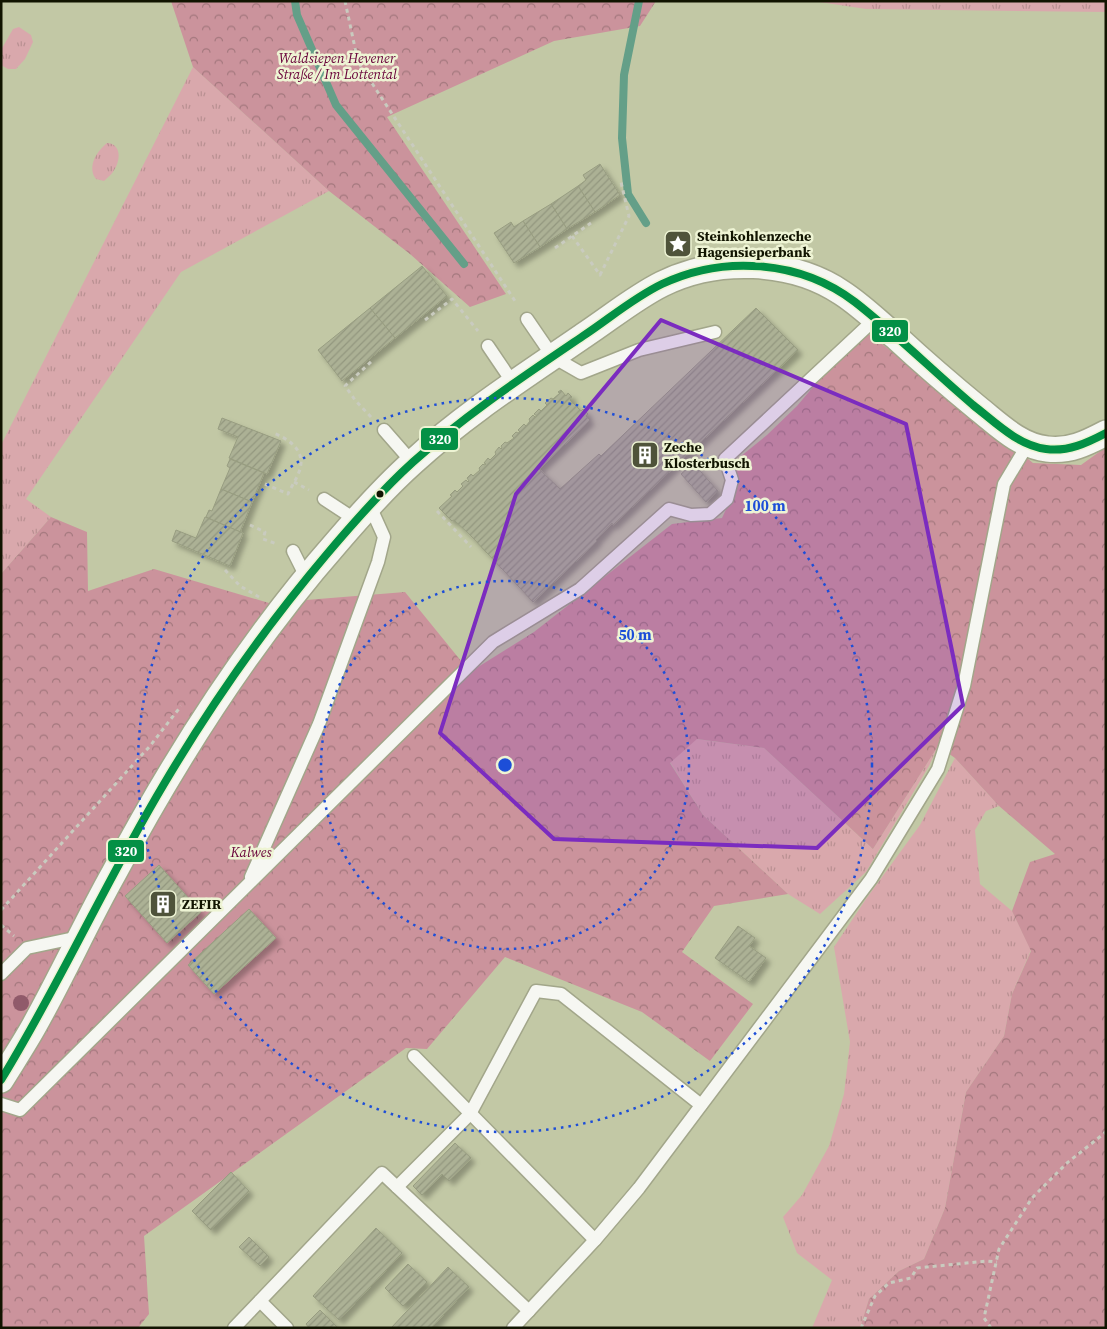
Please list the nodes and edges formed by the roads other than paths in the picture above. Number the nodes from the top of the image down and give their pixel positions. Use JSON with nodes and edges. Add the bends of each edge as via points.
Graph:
{"nodes":[{"id":1,"x":527,"y":319,"type":"road end"},
{"id":2,"x":875,"y":319,"type":"junction"},
{"id":3,"x":715,"y":332,"type":"dead end"},
{"id":4,"x":488,"y":346,"type":"dead end"},
{"id":5,"x":553,"y":357,"type":"junction"},
{"id":6,"x":513,"y":383,"type":"junction"},
{"id":7,"x":384,"y":430,"type":"dead end"},
{"id":8,"x":1106,"y":432,"type":"edge"},
{"id":9,"x":1028,"y":444,"type":"junction"},
{"id":10,"x":412,"y":462,"type":"junction"},
{"id":11,"x":324,"y":499,"type":"dead end"},
{"id":12,"x":363,"y":513,"type":"junction"},
{"id":13,"x":293,"y":551,"type":"dead end"},
{"id":14,"x":306,"y":577,"type":"junction"},
{"id":15,"x":248,"y":884,"type":"junction"},
{"id":16,"x":79,"y":937,"type":"junction"},
{"id":17,"x":1,"y":974,"type":"edge"},
{"id":18,"x":414,"y":1056,"type":"dead end"},
{"id":19,"x":1,"y":1080,"type":"edge"},
{"id":20,"x":1,"y":1104,"type":"edge"},
{"id":21,"x":701,"y":1105,"type":"junction"},
{"id":22,"x":470,"y":1114,"type":"junction"},
{"id":23,"x":397,"y":1187,"type":"junction"},
{"id":24,"x":595,"y":1240,"type":"junction"},
{"id":25,"x":260,"y":1301,"type":"junction"},
{"id":26,"x":529,"y":1311,"type":"junction"},
{"id":27,"x":234,"y":1328,"type":"edge"},
{"id":28,"x":287,"y":1328,"type":"edge"},
{"id":29,"x":513,"y":1328,"type":"edge"}],
"edges":[{"from":1,"to":5,"type":"lane"},
{"from":2,"to":5,"type":"street","via":[[842,293],[802,274],[766,267],[718,268],[663,284]]},
{"from":2,"to":9,"type":"street","via":[[952,387]]},
{"from":2,"to":15,"type":"lane","via":[[725,459],[732,480],[727,500],[710,514],[691,516],[669,508],[580,589],[493,642]]},
{"from":3,"to":5,"type":"lane","via":[[639,350],[581,373]]},
{"from":4,"to":6,"type":"lane"},
{"from":5,"to":6,"type":"street"},
{"from":6,"to":10,"type":"street"},
{"from":7,"to":10,"type":"lane"},
{"from":8,"to":9,"type":"street","via":[[1072,448],[1042,449]]},
{"from":9,"to":21,"type":"lane","via":[[1004,484],[964,686],[938,768],[871,879]]},
{"from":10,"to":12,"type":"street"},
{"from":11,"to":12,"type":"lane"},
{"from":12,"to":14,"type":"street"},
{"from":12,"to":15,"type":"lane","via":[[384,537],[378,562],[319,724]]},
{"from":13,"to":14,"type":"lane"},
{"from":14,"to":16,"type":"street","via":[[193,734]]},
{"from":15,"to":20,"type":"lane","via":[[20,1110]]},
{"from":16,"to":17,"type":"lane","via":[[27,948]]},
{"from":16,"to":19,"type":"street","via":[[33,1027]]},
{"from":18,"to":22,"type":"lane"},
{"from":21,"to":22,"type":"lane","via":[[561,994],[536,991]]},
{"from":21,"to":24,"type":"lane"},
{"from":22,"to":23,"type":"lane"},
{"from":22,"to":24,"type":"lane"},
{"from":23,"to":25,"type":"lane","via":[[382,1173]]},
{"from":23,"to":26,"type":"lane"},
{"from":24,"to":26,"type":"lane"},
{"from":25,"to":27,"type":"lane"},
{"from":25,"to":28,"type":"lane"},
{"from":26,"to":29,"type":"lane"}]}
